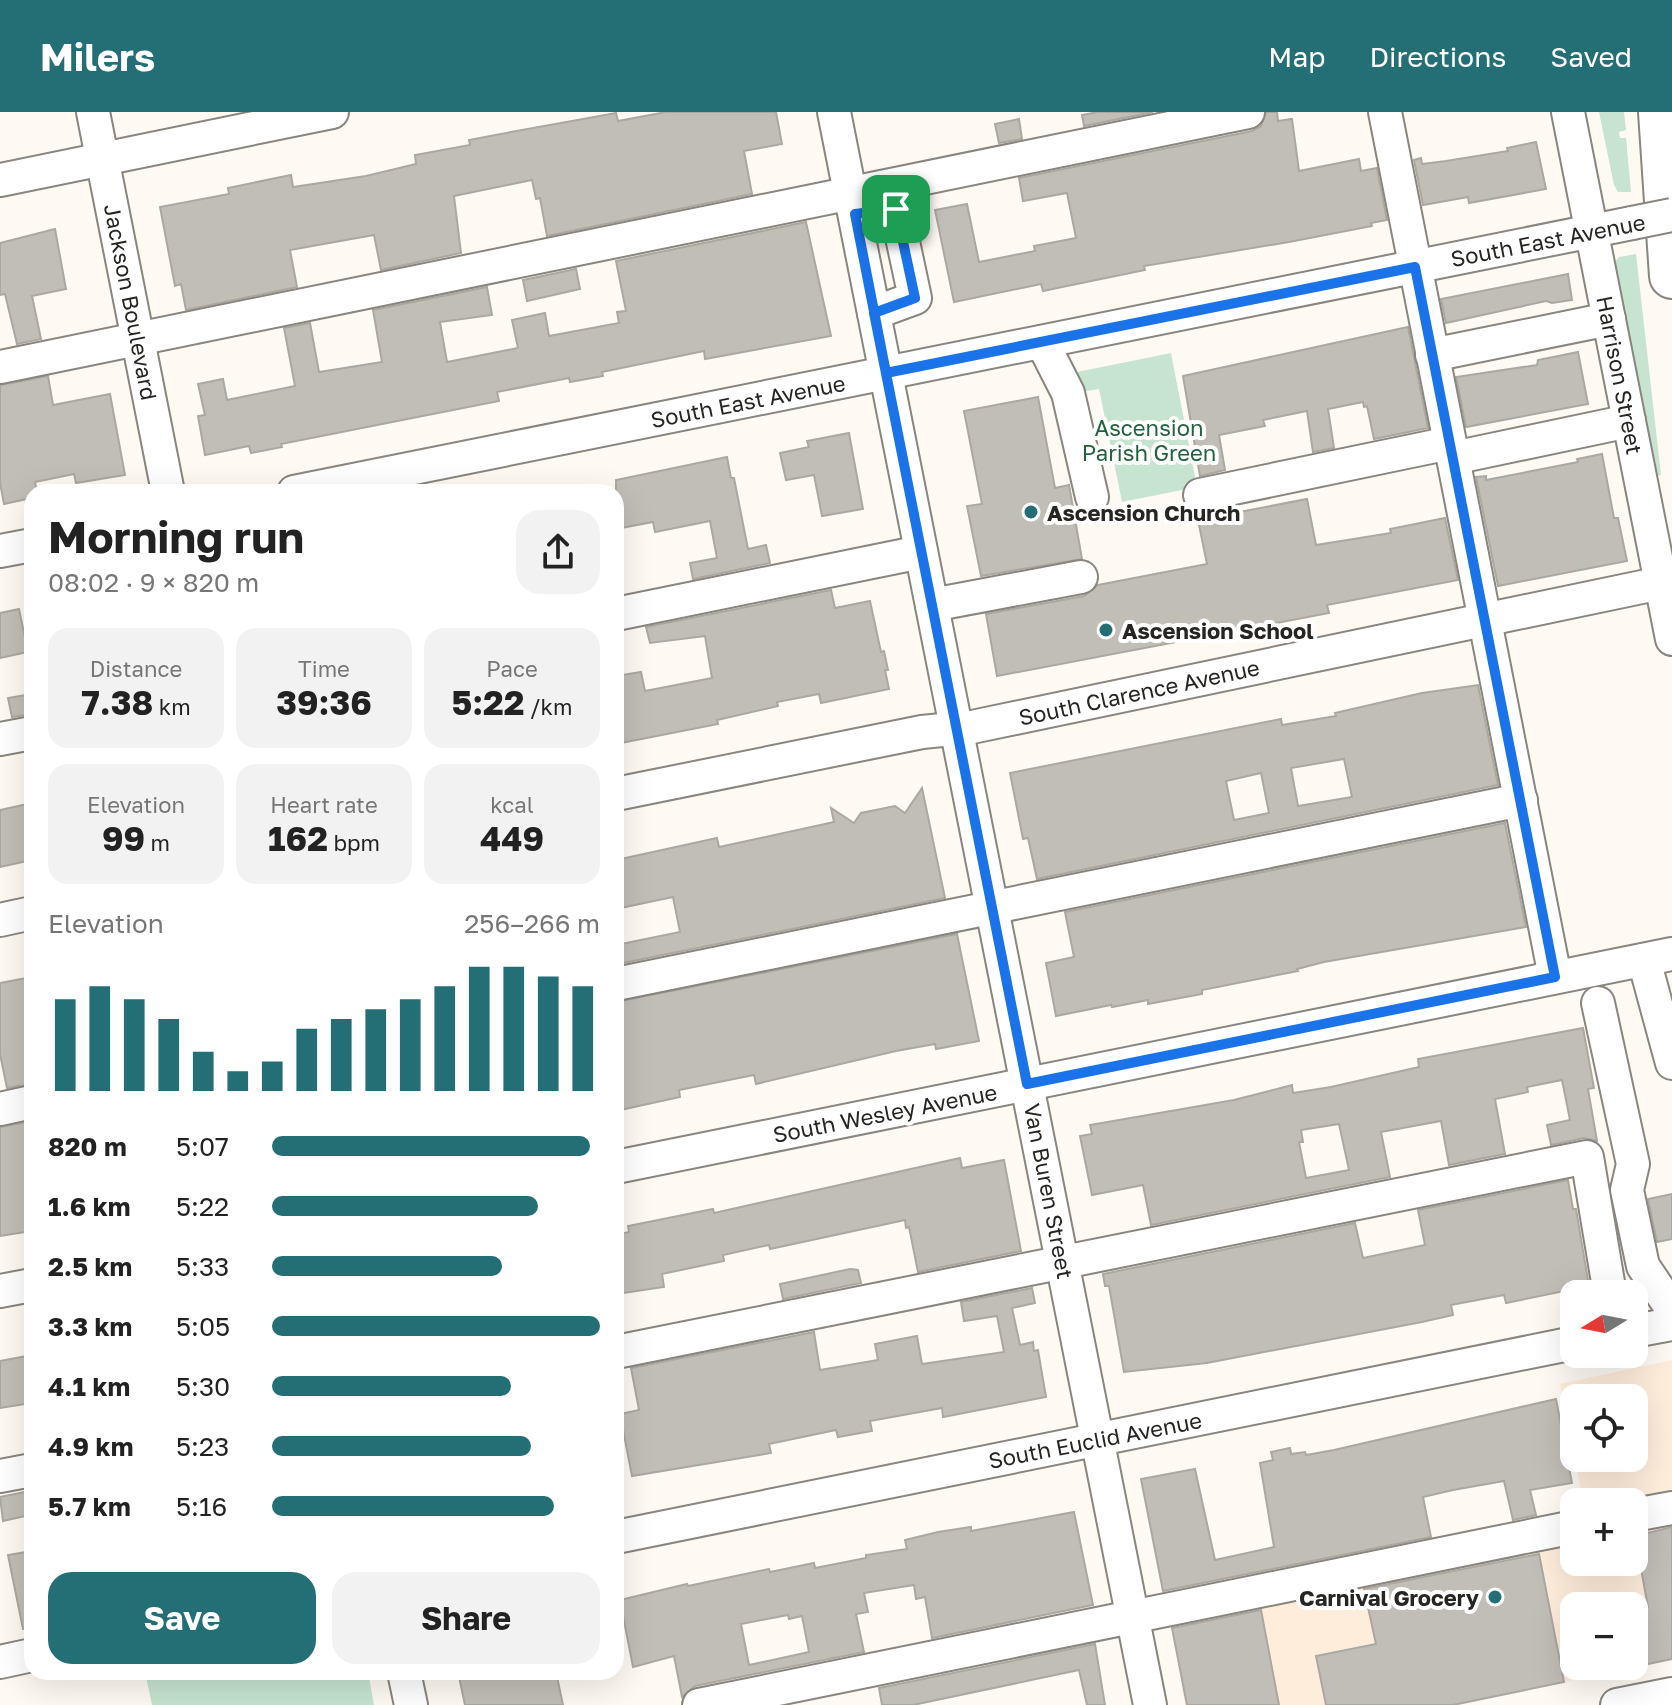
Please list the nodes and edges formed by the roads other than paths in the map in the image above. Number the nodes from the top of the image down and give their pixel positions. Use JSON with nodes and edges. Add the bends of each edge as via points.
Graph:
{"nodes":[{"id":1,"x":93,"y":112,"type":"edge"},
{"id":2,"x":332,"y":112,"type":"edge"},
{"id":3,"x":834,"y":112,"type":"edge"},
{"id":4,"x":1248,"y":112,"type":"edge"},
{"id":5,"x":1385,"y":112,"type":"edge"},
{"id":6,"x":1568,"y":112,"type":"edge"},
{"id":7,"x":1661,"y":112,"type":"edge"},
{"id":8,"x":102,"y":159,"type":"junction"},
{"id":9,"x":0,"y":180,"type":"edge"},
{"id":10,"x":853,"y":204,"type":"junction"},
{"id":11,"x":1672,"y":215,"type":"edge"},
{"id":12,"x":1591,"y":231,"type":"junction"},
{"id":13,"x":1415,"y":267,"type":"junction"},
{"id":14,"x":1672,"y":276,"type":"edge"},
{"id":15,"x":874,"y":313,"type":"junction"},
{"id":16,"x":1609,"y":319,"type":"junction"},
{"id":17,"x":138,"y":340,"type":"junction"},
{"id":18,"x":1042,"y":342,"type":"junction"},
{"id":19,"x":1432,"y":355,"type":"junction"},
{"id":20,"x":0,"y":367,"type":"edge"},
{"id":21,"x":886,"y":373,"type":"junction"},
{"id":22,"x":1629,"y":421,"type":"junction"},
{"id":23,"x":1452,"y":450,"type":"junction"},
{"id":24,"x":166,"y":484,"type":"edge"},
{"id":25,"x":334,"y":484,"type":"edge"},
{"id":26,"x":1200,"y":495,"type":"dead end"},
{"id":27,"x":1092,"y":497,"type":"dead end"},
{"id":28,"x":24,"y":546,"type":"edge"},
{"id":29,"x":0,"y":551,"type":"edge"},
{"id":30,"x":921,"y":552,"type":"junction"},
{"id":31,"x":1081,"y":577,"type":"dead end"},
{"id":32,"x":1661,"y":583,"type":"junction"},
{"id":33,"x":932,"y":605,"type":"junction"},
{"id":34,"x":624,"y":612,"type":"edge"},
{"id":35,"x":1486,"y":619,"type":"junction"},
{"id":36,"x":1672,"y":639,"type":"edge"},
{"id":37,"x":956,"y":728,"type":"junction"},
{"id":38,"x":24,"y":734,"type":"edge"},
{"id":39,"x":0,"y":739,"type":"edge"},
{"id":40,"x":624,"y":792,"type":"edge"},
{"id":41,"x":1521,"y":800,"type":"junction"},
{"id":42,"x":992,"y":907,"type":"junction"},
{"id":43,"x":24,"y":915,"type":"edge"},
{"id":44,"x":0,"y":920,"type":"edge"},
{"id":45,"x":1658,"y":957,"type":"edge"},
{"id":46,"x":1555,"y":977,"type":"junction"},
{"id":47,"x":624,"y":982,"type":"edge"},
{"id":48,"x":1598,"y":1003,"type":"dead end"},
{"id":49,"x":1672,"y":1063,"type":"edge"},
{"id":50,"x":1027,"y":1084,"type":"junction"},
{"id":51,"x":24,"y":1104,"type":"edge"},
{"id":52,"x":0,"y":1109,"type":"edge"},
{"id":53,"x":624,"y":1165,"type":"edge"},
{"id":54,"x":1063,"y":1262,"type":"junction"},
{"id":55,"x":1608,"y":1280,"type":"edge"},
{"id":56,"x":24,"y":1286,"type":"edge"},
{"id":57,"x":0,"y":1291,"type":"edge"},
{"id":58,"x":1672,"y":1309,"type":"edge"},
{"id":59,"x":1672,"y":1324,"type":"edge"},
{"id":60,"x":1648,"y":1328,"type":"edge"},
{"id":61,"x":1560,"y":1346,"type":"edge"},
{"id":62,"x":624,"y":1350,"type":"edge"},
{"id":63,"x":1098,"y":1440,"type":"junction"},
{"id":64,"x":24,"y":1472,"type":"edge"},
{"id":65,"x":0,"y":1476,"type":"edge"},
{"id":66,"x":1672,"y":1508,"type":"edge"},
{"id":67,"x":1648,"y":1512,"type":"edge"},
{"id":68,"x":1560,"y":1530,"type":"edge"},
{"id":69,"x":624,"y":1535,"type":"edge"},
{"id":70,"x":1133,"y":1617,"type":"junction"},
{"id":71,"x":24,"y":1657,"type":"edge"},
{"id":72,"x":0,"y":1662,"type":"edge"},
{"id":73,"x":406,"y":1680,"type":"edge"},
{"id":74,"x":1672,"y":1694,"type":"edge"},
{"id":75,"x":411,"y":1705,"type":"edge"},
{"id":76,"x":699,"y":1705,"type":"edge"},
{"id":77,"x":1150,"y":1705,"type":"edge"},
{"id":78,"x":1617,"y":1705,"type":"edge"}],
"edges":[{"from":1,"to":8,"type":"street","name":"Jackson Boulevard"},
{"from":2,"to":8,"type":"street"},
{"from":3,"to":10,"type":"street","name":"Van Buren Street"},
{"from":4,"to":10,"type":"street"},
{"from":5,"to":13,"type":"street"},
{"from":6,"to":12,"type":"street","name":"Harrison Street"},
{"from":7,"to":14,"type":"highway"},
{"from":8,"to":9,"type":"street"},
{"from":8,"to":17,"type":"street","name":"Jackson Boulevard"},
{"from":10,"to":15,"type":"street","name":"Van Buren Street"},
{"from":10,"to":15,"type":"street","via":[[896,209],[915,298]]},
{"from":10,"to":17,"type":"street"},
{"from":11,"to":12,"type":"street","name":"South East Avenue","bridge":true},
{"from":12,"to":13,"type":"street","name":"South East Avenue"},
{"from":12,"to":16,"type":"street","name":"Harrison Street"},
{"from":13,"to":18,"type":"street","name":"South East Avenue"},
{"from":13,"to":19,"type":"street"},
{"from":15,"to":21,"type":"street","name":"Van Buren Street"},
{"from":16,"to":19,"type":"street"},
{"from":16,"to":22,"type":"street","name":"Harrison Street"},
{"from":17,"to":20,"type":"street"},
{"from":17,"to":24,"type":"street","name":"Jackson Boulevard"},
{"from":18,"to":21,"type":"street","name":"South East Avenue"},
{"from":18,"to":27,"type":"street","via":[[1068,393]]},
{"from":19,"to":23,"type":"street"},
{"from":21,"to":25,"type":"street","name":"South East Avenue"},
{"from":21,"to":30,"type":"street","name":"Van Buren Street"},
{"from":22,"to":23,"type":"street"},
{"from":22,"to":32,"type":"street","name":"Harrison Street"},
{"from":23,"to":26,"type":"street"},
{"from":23,"to":35,"type":"street"},
{"from":28,"to":29,"type":"street"},
{"from":30,"to":33,"type":"street","name":"Van Buren Street"},
{"from":30,"to":34,"type":"street"},
{"from":31,"to":33,"type":"street"},
{"from":32,"to":35,"type":"street","name":"South Clarence Avenue"},
{"from":32,"to":36,"type":"street","name":"Harrison Street"},
{"from":33,"to":37,"type":"street","name":"Van Buren Street"},
{"from":35,"to":37,"type":"street","name":"South Clarence Avenue"},
{"from":35,"to":41,"type":"street"},
{"from":37,"to":40,"type":"street","name":"South Clarence Avenue"},
{"from":37,"to":42,"type":"street","name":"Van Buren Street"},
{"from":38,"to":39,"type":"street"},
{"from":41,"to":42,"type":"street"},
{"from":41,"to":46,"type":"street"},
{"from":42,"to":47,"type":"street"},
{"from":42,"to":50,"type":"street","name":"Van Buren Street"},
{"from":43,"to":44,"type":"street"},
{"from":45,"to":46,"type":"street","name":"South Wesley Avenue"},
{"from":45,"to":49,"type":"street"},
{"from":46,"to":50,"type":"street","name":"South Wesley Avenue"},
{"from":48,"to":58,"type":"street","via":[[1633,1164],[1627,1190],[1643,1266]]},
{"from":50,"to":53,"type":"street","name":"South Wesley Avenue"},
{"from":50,"to":54,"type":"street","name":"Van Buren Street"},
{"from":51,"to":52,"type":"street"},
{"from":54,"to":55,"type":"street","via":[[1587,1157]]},
{"from":54,"to":62,"type":"street"},
{"from":54,"to":63,"type":"street","name":"Van Buren Street"},
{"from":56,"to":57,"type":"street"},
{"from":59,"to":60,"type":"street"},
{"from":61,"to":63,"type":"street","name":"South Euclid Avenue"},
{"from":63,"to":69,"type":"street","name":"South Euclid Avenue"},
{"from":63,"to":70,"type":"street","name":"Van Buren Street"},
{"from":64,"to":65,"type":"street"},
{"from":66,"to":67,"type":"street"},
{"from":68,"to":70,"type":"street"},
{"from":70,"to":76,"type":"street"},
{"from":70,"to":77,"type":"street","name":"Van Buren Street"},
{"from":71,"to":72,"type":"street"},
{"from":73,"to":75,"type":"street"},
{"from":74,"to":78,"type":"street"}]}
